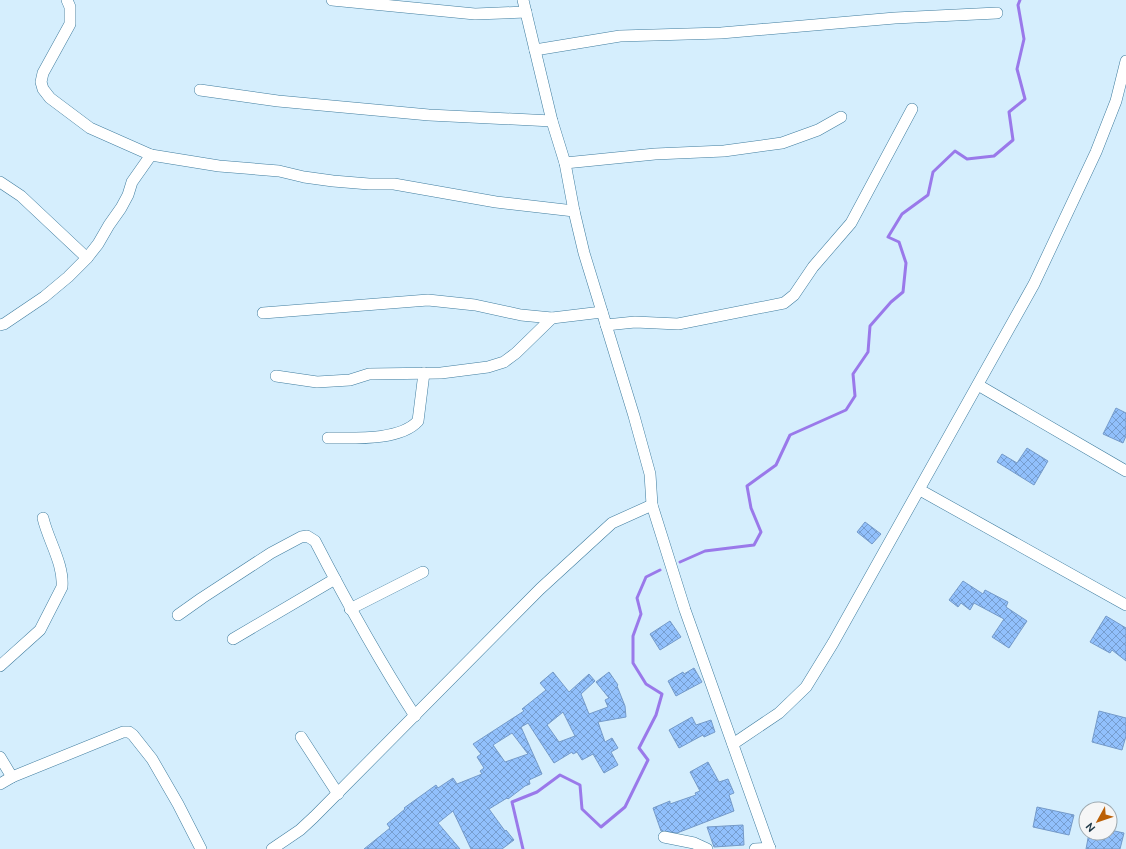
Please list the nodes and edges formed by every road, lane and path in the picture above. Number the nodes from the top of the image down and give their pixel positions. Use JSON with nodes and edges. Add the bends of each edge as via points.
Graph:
{"nodes":[{"id":1,"x":67,"y":0,"type":"edge"},
{"id":2,"x":332,"y":0,"type":"edge"},
{"id":3,"x":523,"y":0,"type":"edge"},
{"id":4,"x":526,"y":12,"type":"junction"},
{"id":5,"x":997,"y":13,"type":"dead end"},
{"id":6,"x":535,"y":50,"type":"junction"},
{"id":7,"x":1126,"y":61,"type":"edge"},
{"id":8,"x":200,"y":90,"type":"dead end"},
{"id":9,"x":1122,"y":99,"type":"edge"},
{"id":10,"x":912,"y":109,"type":"dead end"},
{"id":11,"x":841,"y":117,"type":"dead end"},
{"id":12,"x":552,"y":121,"type":"junction"},
{"id":13,"x":151,"y":155,"type":"junction"},
{"id":14,"x":565,"y":163,"type":"junction"},
{"id":15,"x":0,"y":182,"type":"edge"},
{"id":16,"x":574,"y":211,"type":"junction"},
{"id":17,"x":87,"y":258,"type":"junction"},
{"id":18,"x":602,"y":312,"type":"junction"},
{"id":19,"x":263,"y":313,"type":"dead end"},
{"id":20,"x":552,"y":318,"type":"junction"},
{"id":21,"x":0,"y":325,"type":"edge"},
{"id":22,"x":606,"y":325,"type":"junction"},
{"id":23,"x":424,"y":373,"type":"junction"},
{"id":24,"x":276,"y":376,"type":"dead end"},
{"id":25,"x":978,"y":385,"type":"junction"},
{"id":26,"x":328,"y":438,"type":"dead end"},
{"id":27,"x":1126,"y":471,"type":"edge"},
{"id":28,"x":920,"y":490,"type":"junction"},
{"id":29,"x":652,"y":505,"type":"junction"},
{"id":30,"x":43,"y":518,"type":"dead end"},
{"id":31,"x":423,"y":572,"type":"dead end"},
{"id":32,"x":335,"y":579,"type":"junction"},
{"id":33,"x":1126,"y":605,"type":"edge"},
{"id":34,"x":350,"y":609,"type":"junction"},
{"id":35,"x":178,"y":615,"type":"dead end"},
{"id":36,"x":233,"y":638,"type":"dead end"},
{"id":37,"x":0,"y":666,"type":"edge"},
{"id":38,"x":415,"y":716,"type":"junction"},
{"id":39,"x":301,"y":737,"type":"dead end"},
{"id":40,"x":733,"y":744,"type":"junction"},
{"id":41,"x":0,"y":757,"type":"edge"},
{"id":42,"x":12,"y":777,"type":"junction"},
{"id":43,"x":0,"y":784,"type":"edge"},
{"id":44,"x":338,"y":794,"type":"junction"},
{"id":45,"x":664,"y":836,"type":"dead end"},
{"id":46,"x":770,"y":848,"type":"edge"},
{"id":47,"x":201,"y":849,"type":"edge"},
{"id":48,"x":272,"y":849,"type":"edge"},
{"id":49,"x":707,"y":849,"type":"edge"},
{"id":50,"x":756,"y":849,"type":"edge"}],
"edges":[{"from":1,"to":13,"type":"street","via":[[70,24],[43,73],[43,89],[50,98],[90,128]]},
{"from":2,"to":4,"type":"street","via":[[475,14]]},
{"from":3,"to":4,"type":"street"},
{"from":4,"to":6,"type":"street"},
{"from":5,"to":6,"type":"street","via":[[896,18],[721,33],[620,36]]},
{"from":6,"to":12,"type":"street"},
{"from":7,"to":9,"type":"street"},
{"from":8,"to":12,"type":"street","via":[[278,101],[429,115]]},
{"from":9,"to":25,"type":"street","via":[[1034,284]]},
{"from":10,"to":22,"type":"street","via":[[851,223],[813,267],[794,295],[784,303],[678,324],[635,322]]},
{"from":11,"to":14,"type":"street","via":[[818,130],[782,143],[724,151],[655,154]]},
{"from":12,"to":14,"type":"street"},
{"from":13,"to":16,"type":"street","via":[[219,166],[279,171],[333,181],[394,184],[496,202]]},
{"from":13,"to":17,"type":"street","via":[[132,182],[121,208]]},
{"from":14,"to":16,"type":"street"},
{"from":15,"to":17,"type":"street","via":[[21,196]]},
{"from":16,"to":18,"type":"street"},
{"from":17,"to":21,"type":"street","via":[[44,297]]},
{"from":18,"to":20,"type":"street"},
{"from":18,"to":22,"type":"street"},
{"from":19,"to":20,"type":"street","via":[[428,300]]},
{"from":20,"to":23,"type":"street","via":[[504,362],[488,367]]},
{"from":22,"to":29,"type":"street","via":[[650,474]]},
{"from":23,"to":24,"type":"street","via":[[369,374],[350,380],[317,382]]},
{"from":23,"to":26,"type":"street","via":[[418,421],[413,427],[402,432],[367,438]]},
{"from":25,"to":27,"type":"street"},
{"from":25,"to":28,"type":"street"},
{"from":28,"to":33,"type":"street"},
{"from":28,"to":40,"type":"street","via":[[806,687],[779,713]]},
{"from":29,"to":38,"type":"street","via":[[612,523],[601,532],[540,589]]},
{"from":29,"to":40,"type":"street","via":[[685,610]]},
{"from":30,"to":37,"type":"street","via":[[61,570],[62,587],[40,630]]},
{"from":31,"to":34,"type":"street"},
{"from":32,"to":34,"type":"street"},
{"from":32,"to":35,"type":"street","via":[[315,541],[307,536],[301,537],[271,553]]},
{"from":32,"to":36,"type":"street"},
{"from":34,"to":38,"type":"street","via":[[387,674]]},
{"from":38,"to":44,"type":"street"},
{"from":39,"to":44,"type":"street"},
{"from":40,"to":46,"type":"street"},
{"from":41,"to":42,"type":"street"},
{"from":42,"to":43,"type":"street"},
{"from":42,"to":47,"type":"street","via":[[123,732],[129,732],[152,759]]},
{"from":44,"to":48,"type":"street","via":[[300,830]]},
{"from":45,"to":49,"type":"street"},
{"from":46,"to":50,"type":"street"}]}
